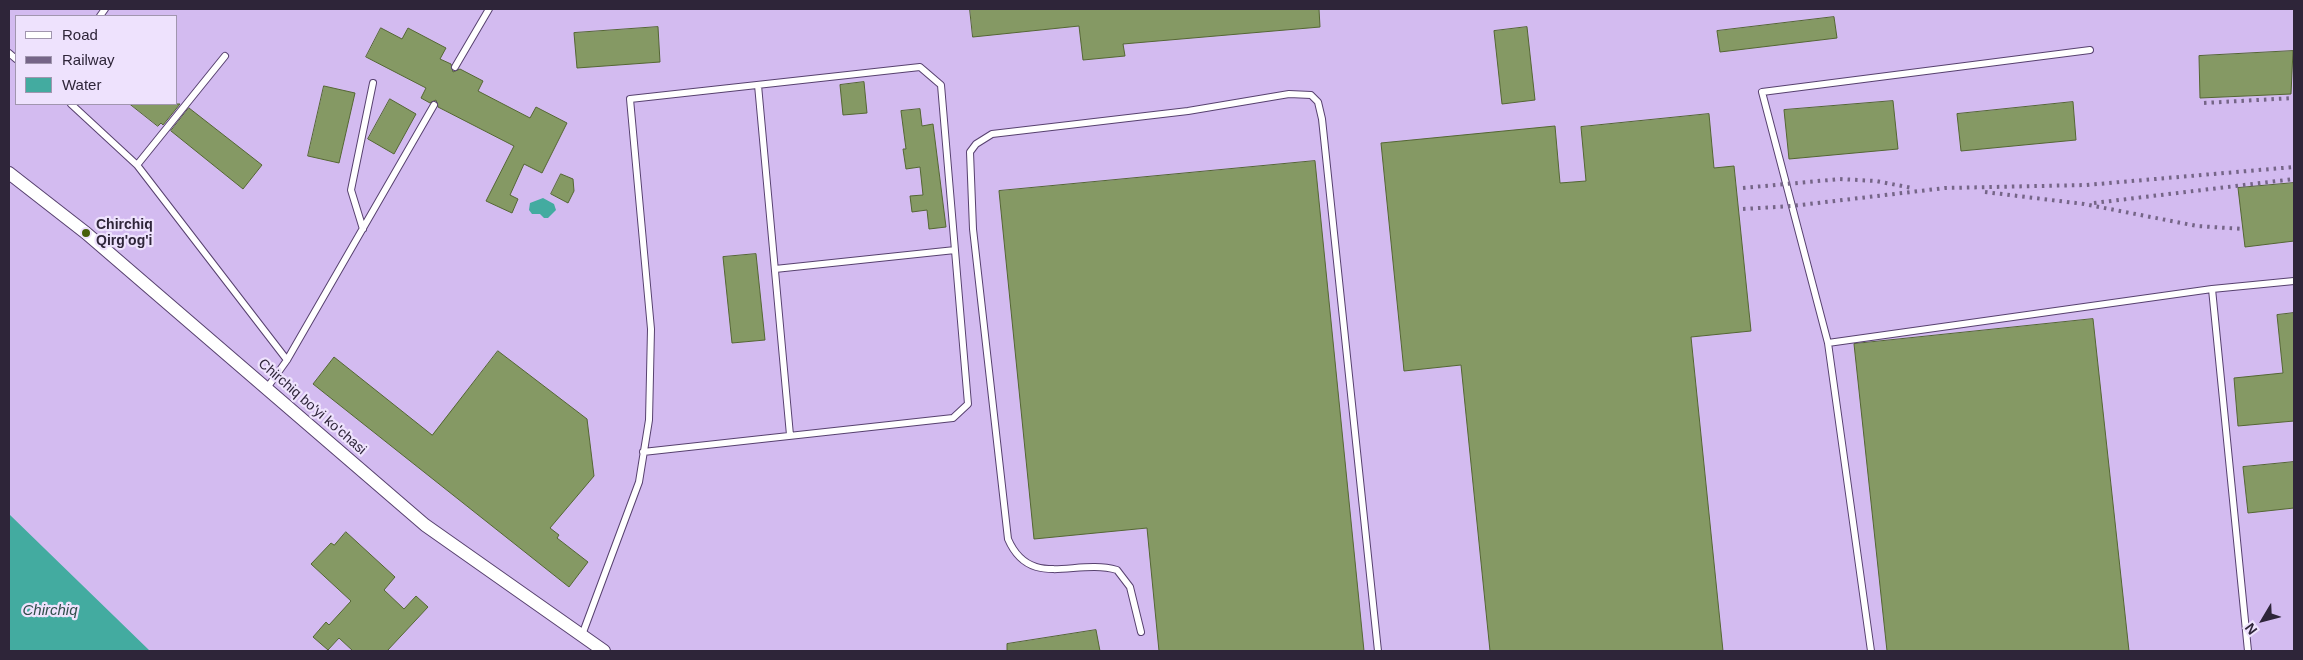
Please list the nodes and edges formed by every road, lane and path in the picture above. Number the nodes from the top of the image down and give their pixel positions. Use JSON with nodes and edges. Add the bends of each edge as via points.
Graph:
{"nodes":[{"id":1,"x":489,"y":9,"type":"edge"},
{"id":2,"x":2090,"y":50,"type":"dead end"},
{"id":3,"x":225,"y":56,"type":"dead end"},
{"id":4,"x":455,"y":67,"type":"dead end"},
{"id":5,"x":374,"y":83,"type":"dead end"},
{"id":6,"x":758,"y":85,"type":"junction"},
{"id":7,"x":72,"y":105,"type":"edge"},
{"id":8,"x":434,"y":105,"type":"dead end"},
{"id":9,"x":137,"y":165,"type":"junction"},
{"id":10,"x":9,"y":173,"type":"edge"},
{"id":11,"x":363,"y":228,"type":"junction"},
{"id":12,"x":955,"y":250,"type":"junction"},
{"id":13,"x":775,"y":269,"type":"junction"},
{"id":14,"x":2294,"y":281,"type":"edge"},
{"id":15,"x":2212,"y":290,"type":"junction"},
{"id":16,"x":1828,"y":343,"type":"junction"},
{"id":17,"x":287,"y":360,"type":"junction"},
{"id":18,"x":267,"y":388,"type":"junction"},
{"id":19,"x":790,"y":434,"type":"junction"},
{"id":20,"x":643,"y":452,"type":"junction"},
{"id":21,"x":1141,"y":632,"type":"dead end"},
{"id":22,"x":582,"y":635,"type":"junction"},
{"id":23,"x":604,"y":651,"type":"edge"},
{"id":24,"x":1378,"y":651,"type":"edge"},
{"id":25,"x":1871,"y":651,"type":"edge"},
{"id":26,"x":2248,"y":651,"type":"edge"}],
"edges":[{"from":1,"to":4,"type":"lane"},
{"from":2,"to":16,"type":"lane","via":[[1762,92]]},
{"from":3,"to":9,"type":"lane"},
{"from":5,"to":11,"type":"lane","via":[[351,190]]},
{"from":6,"to":12,"type":"lane","via":[[920,68],[934,79],[941,85]]},
{"from":6,"to":13,"type":"lane"},
{"from":6,"to":20,"type":"lane","via":[[630,99],[651,330],[649,420]]},
{"from":7,"to":9,"type":"lane"},
{"from":8,"to":11,"type":"lane"},
{"from":9,"to":17,"type":"lane"},
{"from":10,"to":18,"type":"street","name":"Chirchiq bo'yi ko'chasi","via":[[86,233]]},
{"from":11,"to":17,"type":"lane"},
{"from":12,"to":13,"type":"lane"},
{"from":12,"to":19,"type":"lane","via":[[968,404],[953,418]]},
{"from":13,"to":19,"type":"lane"},
{"from":14,"to":15,"type":"lane"},
{"from":15,"to":16,"type":"lane"},
{"from":15,"to":26,"type":"lane"},
{"from":16,"to":25,"type":"lane"},
{"from":17,"to":18,"type":"lane"},
{"from":18,"to":22,"type":"street","name":"Chirchiq bo'yi ko'chasi","via":[[425,525]]},
{"from":19,"to":20,"type":"lane"},
{"from":20,"to":22,"type":"lane","via":[[639,482]]},
{"from":21,"to":24,"type":"lane","via":[[1130,587],[1117,570],[1087,567],[1038,569],[1014,554],[1008,539],[973,229],[970,152],[992,134],[1188,111],[1289,94],[1311,95],[1318,102],[1322,119]]},
{"from":22,"to":23,"type":"street","name":"Chirchiq bo'yi ko'chasi"}]}
